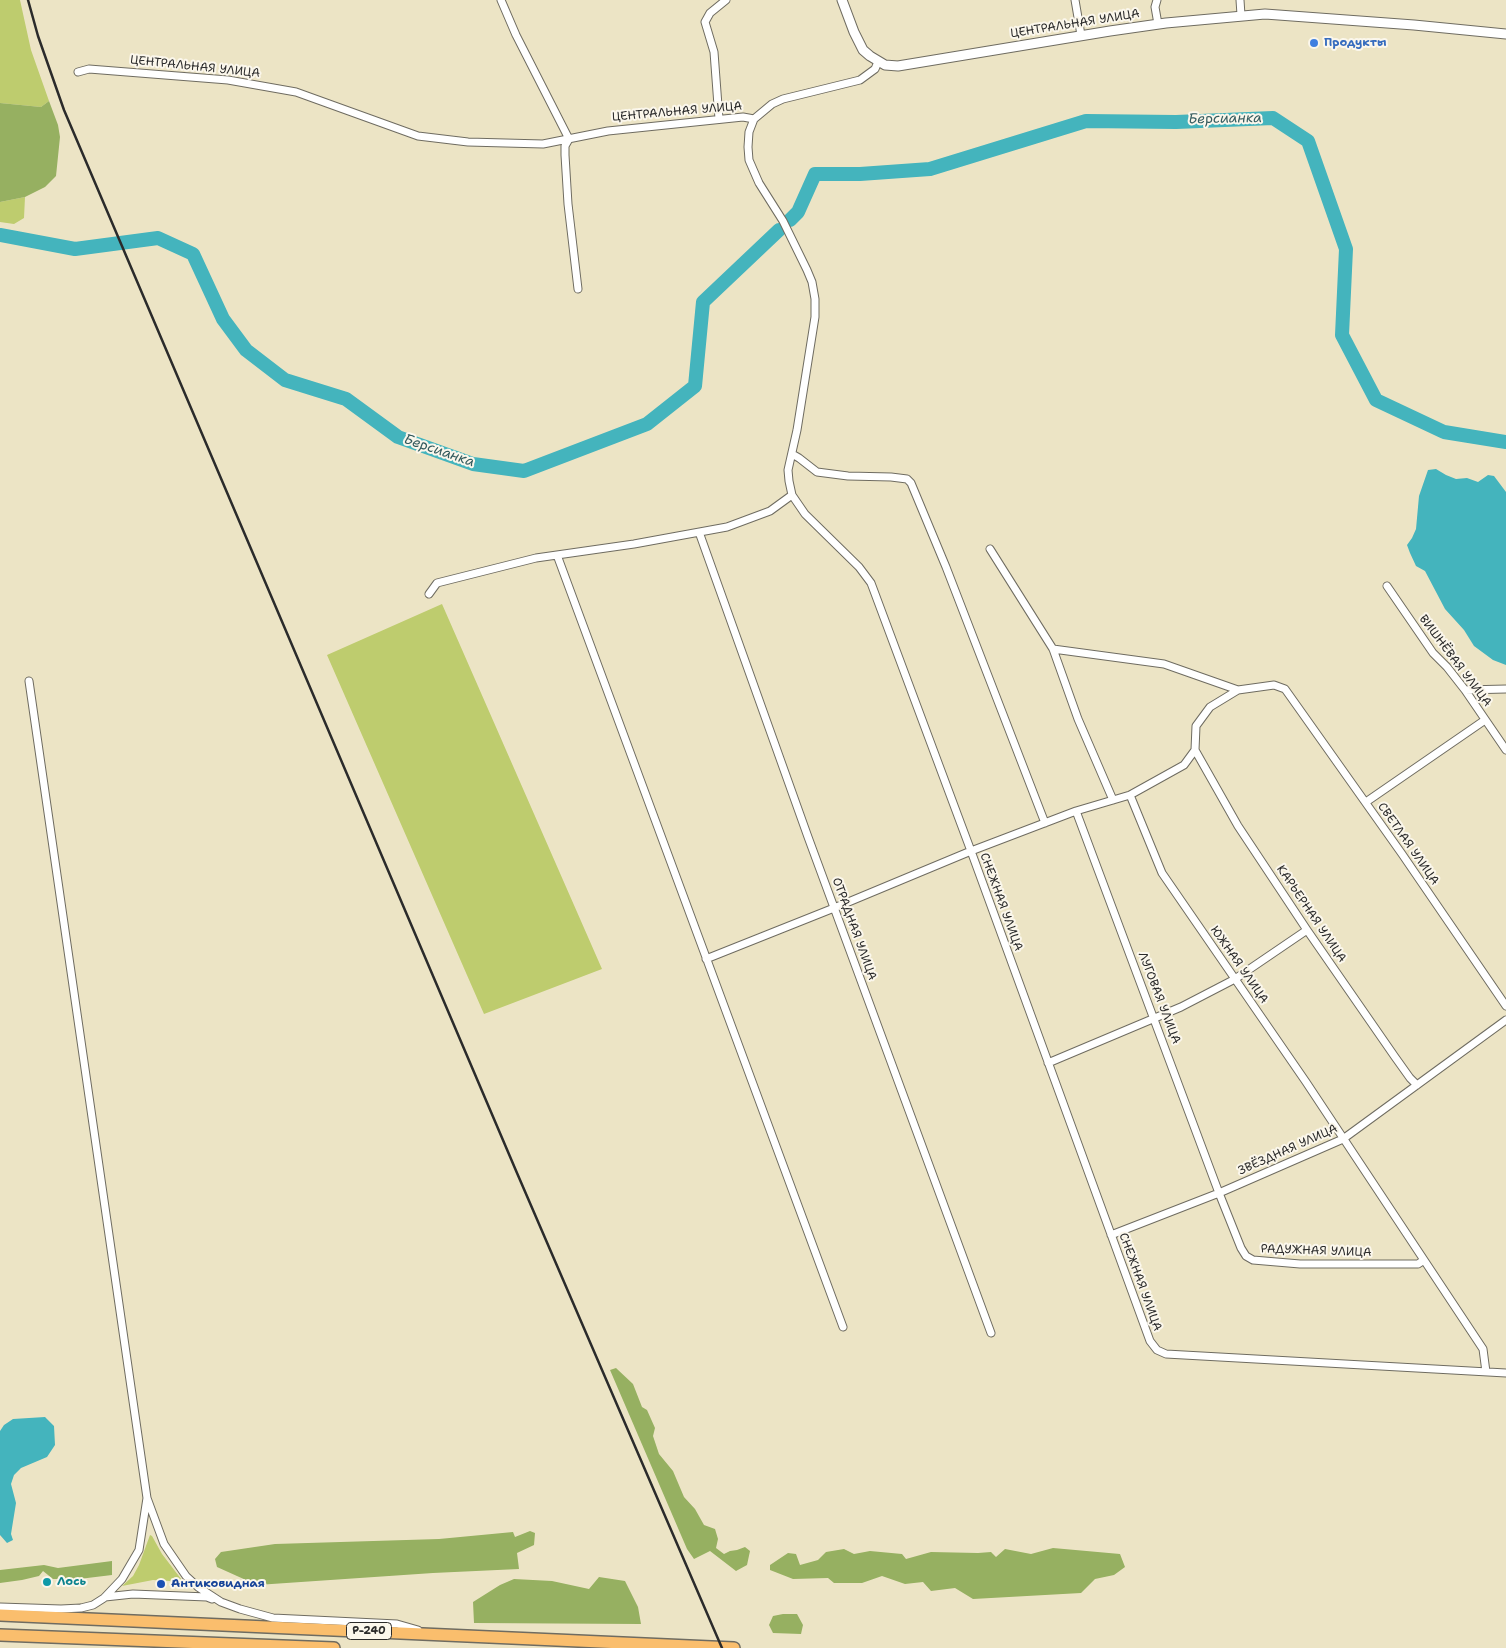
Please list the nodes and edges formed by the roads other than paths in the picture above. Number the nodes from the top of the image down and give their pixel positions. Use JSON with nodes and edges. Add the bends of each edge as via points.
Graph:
{"nodes":[{"id":1,"x":501,"y":0,"type":"edge"},
{"id":2,"x":726,"y":0,"type":"edge"},
{"id":3,"x":842,"y":0,"type":"edge"},
{"id":4,"x":1075,"y":0,"type":"edge"},
{"id":5,"x":1157,"y":0,"type":"edge"},
{"id":6,"x":1240,"y":0,"type":"edge"},
{"id":7,"x":1241,"y":15,"type":"junction"},
{"id":8,"x":1158,"y":24,"type":"junction"},
{"id":9,"x":1506,"y":34,"type":"edge"},
{"id":10,"x":1082,"y":35,"type":"junction"},
{"id":11,"x":878,"y":62,"type":"junction"},
{"id":12,"x":78,"y":72,"type":"dead end"},
{"id":13,"x":720,"y":119,"type":"junction"},
{"id":14,"x":754,"y":119,"type":"junction"},
{"id":15,"x":569,"y":139,"type":"junction"},
{"id":16,"x":578,"y":289,"type":"dead end"},
{"id":17,"x":792,"y":454,"type":"junction"},
{"id":18,"x":792,"y":495,"type":"junction"},
{"id":19,"x":698,"y":532,"type":"junction"},
{"id":20,"x":990,"y":549,"type":"dead end"},
{"id":21,"x":557,"y":555,"type":"junction"},
{"id":22,"x":1387,"y":586,"type":"dead end"},
{"id":23,"x":429,"y":594,"type":"dead end"},
{"id":24,"x":1053,"y":649,"type":"junction"},
{"id":25,"x":29,"y":681,"type":"dead end"},
{"id":26,"x":1506,"y":689,"type":"edge"},
{"id":27,"x":1238,"y":690,"type":"junction"},
{"id":28,"x":1465,"y":690,"type":"junction"},
{"id":29,"x":1485,"y":720,"type":"junction"},
{"id":30,"x":1195,"y":750,"type":"junction"},
{"id":31,"x":1506,"y":750,"type":"edge"},
{"id":32,"x":1130,"y":795,"type":"junction"},
{"id":33,"x":1113,"y":800,"type":"junction"},
{"id":34,"x":1366,"y":802,"type":"junction"},
{"id":35,"x":1076,"y":811,"type":"junction"},
{"id":36,"x":1045,"y":822,"type":"junction"},
{"id":37,"x":971,"y":851,"type":"junction"},
{"id":38,"x":834,"y":908,"type":"junction"},
{"id":39,"x":1307,"y":930,"type":"junction"},
{"id":40,"x":706,"y":959,"type":"junction"},
{"id":41,"x":1235,"y":979,"type":"junction"},
{"id":42,"x":1506,"y":1006,"type":"edge"},
{"id":43,"x":1154,"y":1017,"type":"junction"},
{"id":44,"x":1506,"y":1020,"type":"edge"},
{"id":45,"x":1048,"y":1063,"type":"junction"},
{"id":46,"x":1417,"y":1085,"type":"junction"},
{"id":47,"x":1343,"y":1139,"type":"junction"},
{"id":48,"x":1220,"y":1193,"type":"junction"},
{"id":49,"x":1111,"y":1235,"type":"junction"},
{"id":50,"x":1424,"y":1260,"type":"junction"},
{"id":51,"x":843,"y":1327,"type":"dead end"},
{"id":52,"x":991,"y":1333,"type":"dead end"},
{"id":53,"x":1486,"y":1372,"type":"junction"},
{"id":54,"x":1506,"y":1373,"type":"edge"},
{"id":55,"x":147,"y":1498,"type":"junction"},
{"id":56,"x":104,"y":1598,"type":"junction"},
{"id":57,"x":222,"y":1602,"type":"junction"},
{"id":58,"x":0,"y":1607,"type":"edge"},
{"id":59,"x":0,"y":1615,"type":"edge"},
{"id":60,"x":432,"y":1634,"type":"junction"},
{"id":61,"x":0,"y":1635,"type":"edge"},
{"id":62,"x":334,"y":1648,"type":"edge"},
{"id":63,"x":734,"y":1648,"type":"edge"}],
"edges":[{"from":1,"to":15,"type":"street"},
{"from":2,"to":13,"type":"street","via":[[710,13],[705,22],[714,52]]},
{"from":3,"to":11,"type":"street","via":[[859,42]]},
{"from":4,"to":10,"type":"street"},
{"from":5,"to":8,"type":"street"},
{"from":6,"to":7,"type":"street"},
{"from":7,"to":8,"type":"street","name":"ЦЕНТРАЛЬНАЯ УЛИЦА"},
{"from":7,"to":9,"type":"street","name":"ЦЕНТРАЛЬНАЯ УЛИЦА","via":[[1286,15]]},
{"from":8,"to":10,"type":"street","name":"ЦЕНТРАЛЬНАЯ УЛИЦА"},
{"from":10,"to":11,"type":"street","name":"ЦЕНТРАЛЬНАЯ УЛИЦА","via":[[898,66]]},
{"from":11,"to":14,"type":"street","name":"ЦЕНТРАЛЬНАЯ УЛИЦА","via":[[875,69],[860,80],[783,99]]},
{"from":12,"to":15,"type":"street","name":"ЦЕНТРАЛЬНАЯ УЛИЦА","via":[[89,69],[228,80],[296,92],[418,136],[468,142],[543,144]]},
{"from":13,"to":14,"type":"street","name":"ЦЕНТРАЛЬНАЯ УЛИЦА"},
{"from":13,"to":15,"type":"street","name":"ЦЕНТРАЛЬНАЯ УЛИЦА","via":[[608,131]]},
{"from":14,"to":17,"type":"street","via":[[749,132],[749,160],[807,270],[815,299],[815,317]]},
{"from":15,"to":16,"type":"street","via":[[565,156]]},
{"from":17,"to":18,"type":"street","via":[[788,470]]},
{"from":17,"to":36,"type":"street","via":[[816,472],[891,477],[907,479],[911,483]]},
{"from":18,"to":19,"type":"street","via":[[770,511],[727,528]]},
{"from":18,"to":37,"type":"street","name":"СНЕЖНАЯ УЛИЦА","via":[[805,514],[871,583]]},
{"from":19,"to":21,"type":"street"},
{"from":19,"to":38,"type":"street","name":"ОТРАДНАЯ УЛИЦА"},
{"from":20,"to":24,"type":"street"},
{"from":21,"to":23,"type":"street","via":[[437,583]]},
{"from":21,"to":40,"type":"street"},
{"from":22,"to":28,"type":"street","name":"ВИШНЁВАЯ УЛИЦА","via":[[1433,653]]},
{"from":24,"to":27,"type":"street","via":[[1164,664]]},
{"from":24,"to":33,"type":"street","via":[[1078,719]]},
{"from":25,"to":55,"type":"street"},
{"from":26,"to":28,"type":"street"},
{"from":27,"to":30,"type":"street","via":[[1210,707],[1196,726]]},
{"from":27,"to":34,"type":"street","name":"СВЕТЛАЯ УЛИЦА","via":[[1274,685],[1285,689]]},
{"from":28,"to":29,"type":"street","name":"ВИШНЁВАЯ УЛИЦА"},
{"from":29,"to":31,"type":"street","name":"ВИШНЁВАЯ УЛИЦА"},
{"from":29,"to":34,"type":"street"},
{"from":30,"to":32,"type":"street","via":[[1184,766]]},
{"from":30,"to":39,"type":"street","name":"КАРЬЕРНАЯ УЛИЦА","via":[[1238,826]]},
{"from":32,"to":33,"type":"street"},
{"from":32,"to":41,"type":"street","name":"ЮЖНАЯ УЛИЦА","via":[[1162,873]]},
{"from":33,"to":35,"type":"street"},
{"from":34,"to":42,"type":"street","name":"СВЕТЛАЯ УЛИЦА"},
{"from":35,"to":36,"type":"street"},
{"from":35,"to":43,"type":"street","name":"ЛУГОВАЯ УЛИЦА"},
{"from":36,"to":37,"type":"street"},
{"from":37,"to":38,"type":"street"},
{"from":37,"to":45,"type":"street","name":"СНЕЖНАЯ УЛИЦА"},
{"from":38,"to":40,"type":"street"},
{"from":38,"to":52,"type":"street","name":"ОТРАДНАЯ УЛИЦА"},
{"from":39,"to":41,"type":"street"},
{"from":39,"to":46,"type":"street","name":"КАРЬЕРНАЯ УЛИЦА"},
{"from":40,"to":51,"type":"street"},
{"from":41,"to":43,"type":"street"},
{"from":41,"to":47,"type":"street","name":"ЮЖНАЯ УЛИЦА"},
{"from":43,"to":45,"type":"street"},
{"from":43,"to":48,"type":"street","name":"ЛУГОВАЯ УЛИЦА"},
{"from":44,"to":46,"type":"street","name":"ЗВЁЗДНАЯ УЛИЦА"},
{"from":45,"to":49,"type":"street","name":"СНЕЖНАЯ УЛИЦА"},
{"from":46,"to":47,"type":"street","name":"ЗВЁЗДНАЯ УЛИЦА"},
{"from":47,"to":48,"type":"street","name":"ЗВЁЗДНАЯ УЛИЦА"},
{"from":47,"to":50,"type":"street","name":"ЮЖНАЯ УЛИЦА"},
{"from":48,"to":49,"type":"street","name":"ЗВЁЗДНАЯ УЛИЦА"},
{"from":48,"to":50,"type":"street","name":"РАДУЖНАЯ УЛИЦА","via":[[1241,1248],[1253,1260],[1320,1264],[1418,1264]]},
{"from":49,"to":53,"type":"street","name":"СНЕЖНАЯ УЛИЦА","via":[[1150,1341],[1157,1350],[1166,1354]]},
{"from":50,"to":53,"type":"street","name":"ЮЖНАЯ УЛИЦА","via":[[1483,1349]]},
{"from":53,"to":54,"type":"street"},
{"from":55,"to":56,"type":"street","via":[[139,1550],[122,1579]]},
{"from":55,"to":57,"type":"street","via":[[164,1544],[186,1576],[205,1593]]},
{"from":56,"to":57,"type":"street","via":[[133,1594],[192,1596]]},
{"from":56,"to":58,"type":"street","via":[[81,1608]]},
{"from":57,"to":60,"type":"street","via":[[273,1618],[397,1624]]},
{"from":59,"to":60,"type":"highway","number":"Р-240"},
{"from":60,"to":63,"type":"highway","number":"Р-240"},
{"from":61,"to":62,"type":"highway","number":"Р-240"}]}
